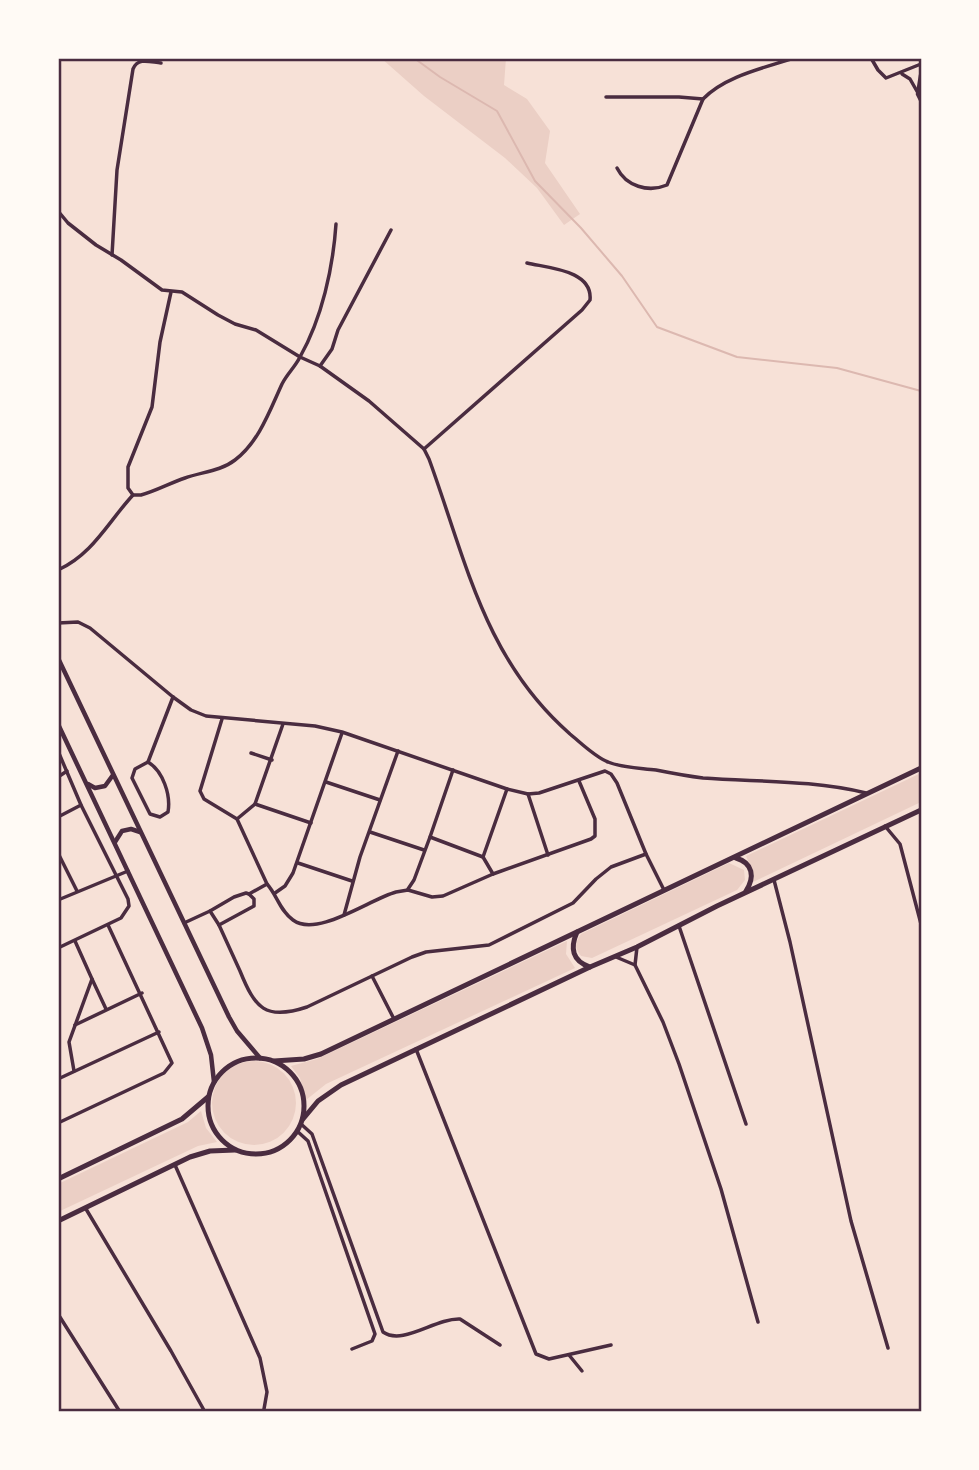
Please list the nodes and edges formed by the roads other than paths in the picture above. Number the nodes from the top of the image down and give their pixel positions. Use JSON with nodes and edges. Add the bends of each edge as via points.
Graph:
{"nodes":[{"id":1,"x":794,"y":58,"type":"edge"},
{"id":2,"x":872,"y":58,"type":"edge"},
{"id":3,"x":161,"y":64,"type":"dead end"},
{"id":4,"x":921,"y":64,"type":"edge"},
{"id":5,"x":902,"y":74,"type":"junction"},
{"id":6,"x":921,"y":75,"type":"edge"},
{"id":7,"x":606,"y":97,"type":"dead end"},
{"id":8,"x":920,"y":97,"type":"edge"},
{"id":9,"x":703,"y":99,"type":"junction"},
{"id":10,"x":617,"y":168,"type":"dead end"},
{"id":11,"x":58,"y":211,"type":"edge"},
{"id":12,"x":336,"y":224,"type":"dead end"},
{"id":13,"x":391,"y":230,"type":"dead end"},
{"id":14,"x":112,"y":255,"type":"junction"},
{"id":15,"x":527,"y":263,"type":"dead end"},
{"id":16,"x":171,"y":292,"type":"junction"},
{"id":17,"x":300,"y":357,"type":"junction"},
{"id":18,"x":320,"y":366,"type":"junction"},
{"id":19,"x":424,"y":449,"type":"junction"},
{"id":20,"x":133,"y":495,"type":"junction"},
{"id":21,"x":58,"y":570,"type":"edge"},
{"id":22,"x":58,"y":623,"type":"edge"},
{"id":23,"x":58,"y":658,"type":"edge"},
{"id":24,"x":173,"y":697,"type":"junction"},
{"id":25,"x":222,"y":719,"type":"junction"},
{"id":26,"x":58,"y":724,"type":"edge"},
{"id":27,"x":284,"y":724,"type":"junction"},
{"id":28,"x":342,"y":732,"type":"junction"},
{"id":29,"x":58,"y":751,"type":"edge"},
{"id":30,"x":398,"y":751,"type":"junction"},
{"id":31,"x":251,"y":753,"type":"dead end"},
{"id":32,"x":272,"y":760,"type":"junction"},
{"id":33,"x":148,"y":762,"type":"junction"},
{"id":34,"x":608,"y":762,"type":"junction"},
{"id":35,"x":921,"y":768,"type":"edge"},
{"id":36,"x":453,"y":770,"type":"junction"},
{"id":37,"x":67,"y":771,"type":"junction"},
{"id":38,"x":606,"y":771,"type":"junction"},
{"id":39,"x":113,"y":775,"type":"junction"},
{"id":40,"x":58,"y":777,"type":"edge"},
{"id":41,"x":579,"y":781,"type":"junction"},
{"id":42,"x":326,"y":782,"type":"junction"},
{"id":43,"x":87,"y":783,"type":"junction"},
{"id":44,"x":507,"y":789,"type":"junction"},
{"id":45,"x":866,"y":793,"type":"junction"},
{"id":46,"x":528,"y":794,"type":"junction"},
{"id":47,"x":381,"y":800,"type":"junction"},
{"id":48,"x":255,"y":804,"type":"junction"},
{"id":49,"x":81,"y":805,"type":"junction"},
{"id":50,"x":921,"y":810,"type":"edge"},
{"id":51,"x":58,"y":817,"type":"edge"},
{"id":52,"x":237,"y":818,"type":"junction"},
{"id":53,"x":311,"y":823,"type":"junction"},
{"id":54,"x":885,"y":827,"type":"junction"},
{"id":55,"x":140,"y":832,"type":"junction"},
{"id":56,"x":370,"y":832,"type":"junction"},
{"id":57,"x":430,"y":838,"type":"junction"},
{"id":58,"x":115,"y":842,"type":"junction"},
{"id":59,"x":424,"y":850,"type":"junction"},
{"id":60,"x":58,"y":853,"type":"edge"},
{"id":61,"x":646,"y":854,"type":"junction"},
{"id":62,"x":548,"y":855,"type":"junction"},
{"id":63,"x":483,"y":857,"type":"junction"},
{"id":64,"x":734,"y":858,"type":"junction"},
{"id":65,"x":60,"y":861,"type":"edge"},
{"id":66,"x":298,"y":863,"type":"junction"},
{"id":67,"x":128,"y":871,"type":"junction"},
{"id":68,"x":493,"y":874,"type":"junction"},
{"id":69,"x":116,"y":877,"type":"junction"},
{"id":70,"x":774,"y":880,"type":"junction"},
{"id":71,"x":352,"y":881,"type":"junction"},
{"id":72,"x":267,"y":884,"type":"junction"},
{"id":73,"x":408,"y":890,"type":"junction"},
{"id":74,"x":664,"y":890,"type":"junction"},
{"id":75,"x":77,"y":891,"type":"junction"},
{"id":76,"x":275,"y":893,"type":"junction"},
{"id":77,"x":744,"y":893,"type":"junction"},
{"id":78,"x":250,"y":894,"type":"junction"},
{"id":79,"x":58,"y":901,"type":"edge"},
{"id":80,"x":210,"y":911,"type":"junction"},
{"id":81,"x":344,"y":915,"type":"junction"},
{"id":82,"x":184,"y":923,"type":"junction"},
{"id":83,"x":921,"y":924,"type":"edge"},
{"id":84,"x":108,"y":925,"type":"junction"},
{"id":85,"x":219,"y":925,"type":"junction"},
{"id":86,"x":679,"y":926,"type":"junction"},
{"id":87,"x":577,"y":932,"type":"junction"},
{"id":88,"x":75,"y":941,"type":"junction"},
{"id":89,"x":638,"y":947,"type":"junction"},
{"id":90,"x":58,"y":948,"type":"edge"},
{"id":91,"x":616,"y":957,"type":"junction"},
{"id":92,"x":635,"y":965,"type":"junction"},
{"id":93,"x":590,"y":967,"type":"junction"},
{"id":94,"x":372,"y":976,"type":"junction"},
{"id":95,"x":92,"y":979,"type":"junction"},
{"id":96,"x":142,"y":993,"type":"junction"},
{"id":97,"x":106,"y":1010,"type":"junction"},
{"id":98,"x":394,"y":1019,"type":"junction"},
{"id":99,"x":75,"y":1025,"type":"junction"},
{"id":100,"x":159,"y":1032,"type":"junction"},
{"id":101,"x":416,"y":1049,"type":"junction"},
{"id":102,"x":260,"y":1058,"type":"junction"},
{"id":103,"x":274,"y":1061,"type":"junction"},
{"id":104,"x":74,"y":1071,"type":"junction"},
{"id":105,"x":58,"y":1079,"type":"edge"},
{"id":106,"x":214,"y":1082,"type":"junction"},
{"id":107,"x":208,"y":1097,"type":"junction"},
{"id":108,"x":302,"y":1121,"type":"junction"},
{"id":109,"x":58,"y":1123,"type":"edge"},
{"id":110,"x":746,"y":1124,"type":"dead end"},
{"id":111,"x":297,"y":1131,"type":"junction"},
{"id":112,"x":237,"y":1150,"type":"junction"},
{"id":113,"x":175,"y":1165,"type":"junction"},
{"id":114,"x":58,"y":1179,"type":"edge"},
{"id":115,"x":85,"y":1208,"type":"junction"},
{"id":116,"x":58,"y":1221,"type":"edge"},
{"id":117,"x":58,"y":1314,"type":"edge"},
{"id":118,"x":758,"y":1322,"type":"dead end"},
{"id":119,"x":500,"y":1345,"type":"dead end"},
{"id":120,"x":611,"y":1345,"type":"dead end"},
{"id":121,"x":888,"y":1348,"type":"dead end"},
{"id":122,"x":352,"y":1349,"type":"dead end"},
{"id":123,"x":569,"y":1354,"type":"junction"},
{"id":124,"x":582,"y":1371,"type":"dead end"},
{"id":125,"x":264,"y":1409,"type":"dead end"},
{"id":126,"x":120,"y":1412,"type":"edge"},
{"id":127,"x":205,"y":1412,"type":"edge"}],
"edges":[{"from":1,"to":9,"type":"street","via":[[729,79]]},
{"from":2,"to":5,"type":"street","via":[[886,78]]},
{"from":3,"to":14,"type":"street","via":[[141,61],[133,69],[117,170]]},
{"from":4,"to":5,"type":"street"},
{"from":5,"to":8,"type":"street"},
{"from":6,"to":8,"type":"street"},
{"from":7,"to":9,"type":"street"},
{"from":9,"to":10,"type":"street","via":[[667,185],[632,184]]},
{"from":11,"to":14,"type":"street"},
{"from":12,"to":17,"type":"street","via":[[326,286]]},
{"from":13,"to":18,"type":"street"},
{"from":14,"to":16,"type":"street"},
{"from":15,"to":19,"type":"street","via":[[581,278],[590,291],[587,305]]},
{"from":16,"to":17,"type":"street","via":[[182,292]]},
{"from":16,"to":20,"type":"street","via":[[152,407],[128,467],[128,488]]},
{"from":17,"to":18,"type":"street"},
{"from":17,"to":20,"type":"street","via":[[239,458],[220,469]]},
{"from":18,"to":19,"type":"street"},
{"from":19,"to":34,"type":"street","via":[[473,592],[497,642],[544,709]]},
{"from":20,"to":21,"type":"street","via":[[89,550]]},
{"from":22,"to":24,"type":"street","via":[[78,622],[90,628]]},
{"from":23,"to":39,"type":"street"},
{"from":24,"to":25,"type":"street","via":[[191,710]]},
{"from":24,"to":33,"type":"street"},
{"from":25,"to":27,"type":"street"},
{"from":25,"to":52,"type":"street","via":[[200,792]]},
{"from":26,"to":43,"type":"street"},
{"from":27,"to":28,"type":"street"},
{"from":27,"to":32,"type":"street"},
{"from":28,"to":30,"type":"street"},
{"from":28,"to":42,"type":"street"},
{"from":29,"to":37,"type":"street"},
{"from":30,"to":36,"type":"street"},
{"from":30,"to":47,"type":"street"},
{"from":31,"to":32,"type":"street"},
{"from":32,"to":48,"type":"street"},
{"from":33,"to":33,"type":"street","via":[[135,769],[132,778],[150,814],[160,817],[168,812],[169,798],[157,770]]},
{"from":34,"to":38,"type":"street"},
{"from":34,"to":45,"type":"street","via":[[699,777],[827,785]]},
{"from":35,"to":45,"type":"main road"},
{"from":36,"to":44,"type":"street"},
{"from":36,"to":57,"type":"street"},
{"from":37,"to":40,"type":"street"},
{"from":37,"to":49,"type":"street"},
{"from":38,"to":41,"type":"street"},
{"from":38,"to":61,"type":"street","via":[[617,783]]},
{"from":39,"to":43,"type":"street","via":[[105,786],[95,788]]},
{"from":39,"to":55,"type":"street"},
{"from":41,"to":46,"type":"street"},
{"from":41,"to":62,"type":"street","via":[[595,818],[595,836]]},
{"from":42,"to":47,"type":"street"},
{"from":42,"to":53,"type":"street"},
{"from":43,"to":58,"type":"street"},
{"from":44,"to":46,"type":"street"},
{"from":44,"to":63,"type":"street"},
{"from":45,"to":64,"type":"main road"},
{"from":46,"to":62,"type":"street"},
{"from":47,"to":56,"type":"street"},
{"from":48,"to":52,"type":"street"},
{"from":48,"to":53,"type":"street"},
{"from":49,"to":51,"type":"street"},
{"from":49,"to":69,"type":"street"},
{"from":50,"to":54,"type":"main road"},
{"from":52,"to":72,"type":"street"},
{"from":53,"to":66,"type":"street"},
{"from":54,"to":70,"type":"main road"},
{"from":54,"to":83,"type":"street","via":[[900,844]]},
{"from":55,"to":58,"type":"street","via":[[122,831]]},
{"from":55,"to":82,"type":"street"},
{"from":56,"to":59,"type":"street"},
{"from":56,"to":71,"type":"street"},
{"from":57,"to":59,"type":"street"},
{"from":57,"to":63,"type":"street"},
{"from":58,"to":67,"type":"street"},
{"from":59,"to":73,"type":"street"},
{"from":60,"to":65,"type":"street"},
{"from":61,"to":74,"type":"street"},
{"from":61,"to":94,"type":"street","via":[[611,867],[573,903],[489,945],[426,952]]},
{"from":62,"to":68,"type":"street"},
{"from":63,"to":68,"type":"street"},
{"from":64,"to":74,"type":"main road"},
{"from":64,"to":77,"type":"main road","via":[[743,860],[751,870]]},
{"from":65,"to":75,"type":"street"},
{"from":66,"to":71,"type":"street"},
{"from":66,"to":76,"type":"street","via":[[290,880]]},
{"from":67,"to":69,"type":"street"},
{"from":67,"to":106,"type":"street","via":[[208,1041]]},
{"from":68,"to":73,"type":"street","via":[[443,896]]},
{"from":69,"to":75,"type":"street"},
{"from":69,"to":84,"type":"street","via":[[129,906],[125,915]]},
{"from":70,"to":77,"type":"main road"},
{"from":70,"to":121,"type":"street","via":[[855,1235]]},
{"from":71,"to":81,"type":"street"},
{"from":72,"to":76,"type":"street"},
{"from":72,"to":78,"type":"street"},
{"from":73,"to":81,"type":"street","via":[[385,895]]},
{"from":74,"to":87,"type":"main road"},
{"from":75,"to":79,"type":"street"},
{"from":76,"to":81,"type":"street","via":[[284,911],[303,925]]},
{"from":77,"to":86,"type":"main road"},
{"from":78,"to":80,"type":"street"},
{"from":78,"to":85,"type":"street","via":[[254,906]]},
{"from":80,"to":82,"type":"street"},
{"from":80,"to":85,"type":"street"},
{"from":82,"to":102,"type":"street","via":[[237,1031]]},
{"from":84,"to":88,"type":"street"},
{"from":84,"to":96,"type":"street"},
{"from":85,"to":94,"type":"street","via":[[249,994],[271,1013],[307,1007]]},
{"from":86,"to":89,"type":"main road"},
{"from":86,"to":110,"type":"street"},
{"from":87,"to":93,"type":"main road","via":[[574,954],[578,962]]},
{"from":87,"to":98,"type":"main road"},
{"from":88,"to":90,"type":"street"},
{"from":88,"to":95,"type":"street"},
{"from":89,"to":91,"type":"main road"},
{"from":89,"to":92,"type":"street"},
{"from":91,"to":92,"type":"street"},
{"from":91,"to":93,"type":"main road"},
{"from":92,"to":118,"type":"street","via":[[680,1064]]},
{"from":93,"to":101,"type":"main road"},
{"from":94,"to":98,"type":"street"},
{"from":95,"to":97,"type":"street"},
{"from":95,"to":99,"type":"street"},
{"from":96,"to":97,"type":"street"},
{"from":96,"to":100,"type":"street"},
{"from":97,"to":99,"type":"street"},
{"from":98,"to":103,"type":"main road","via":[[321,1054]]},
{"from":99,"to":104,"type":"street","via":[[69,1046]]},
{"from":100,"to":104,"type":"street"},
{"from":100,"to":109,"type":"street","via":[[172,1060],[167,1071]]},
{"from":101,"to":108,"type":"main road","via":[[334,1088]]},
{"from":101,"to":123,"type":"street","via":[[532,1348],[544,1359]]},
{"from":102,"to":103,"type":"main road"},
{"from":102,"to":106,"type":"main road","via":[[233,1063]]},
{"from":103,"to":108,"type":"main road","via":[[295,1077],[302,1090]]},
{"from":104,"to":105,"type":"street"},
{"from":106,"to":107,"type":"main road"},
{"from":107,"to":112,"type":"main road","via":[[213,1128]]},
{"from":107,"to":114,"type":"main road","via":[[182,1119]]},
{"from":108,"to":111,"type":"main road"},
{"from":108,"to":119,"type":"street","via":[[312,1134],[383,1332],[404,1336],[460,1319]]},
{"from":111,"to":112,"type":"main road","via":[[277,1149],[250,1154]]},
{"from":111,"to":122,"type":"street","via":[[308,1141],[375,1334],[372,1341]]},
{"from":112,"to":113,"type":"main road","via":[[210,1152]]},
{"from":113,"to":115,"type":"main road"},
{"from":113,"to":125,"type":"street","via":[[260,1358],[267,1392]]},
{"from":115,"to":116,"type":"main road"},
{"from":115,"to":127,"type":"street"},
{"from":117,"to":126,"type":"street"},
{"from":120,"to":123,"type":"street"},
{"from":123,"to":124,"type":"street"}]}
